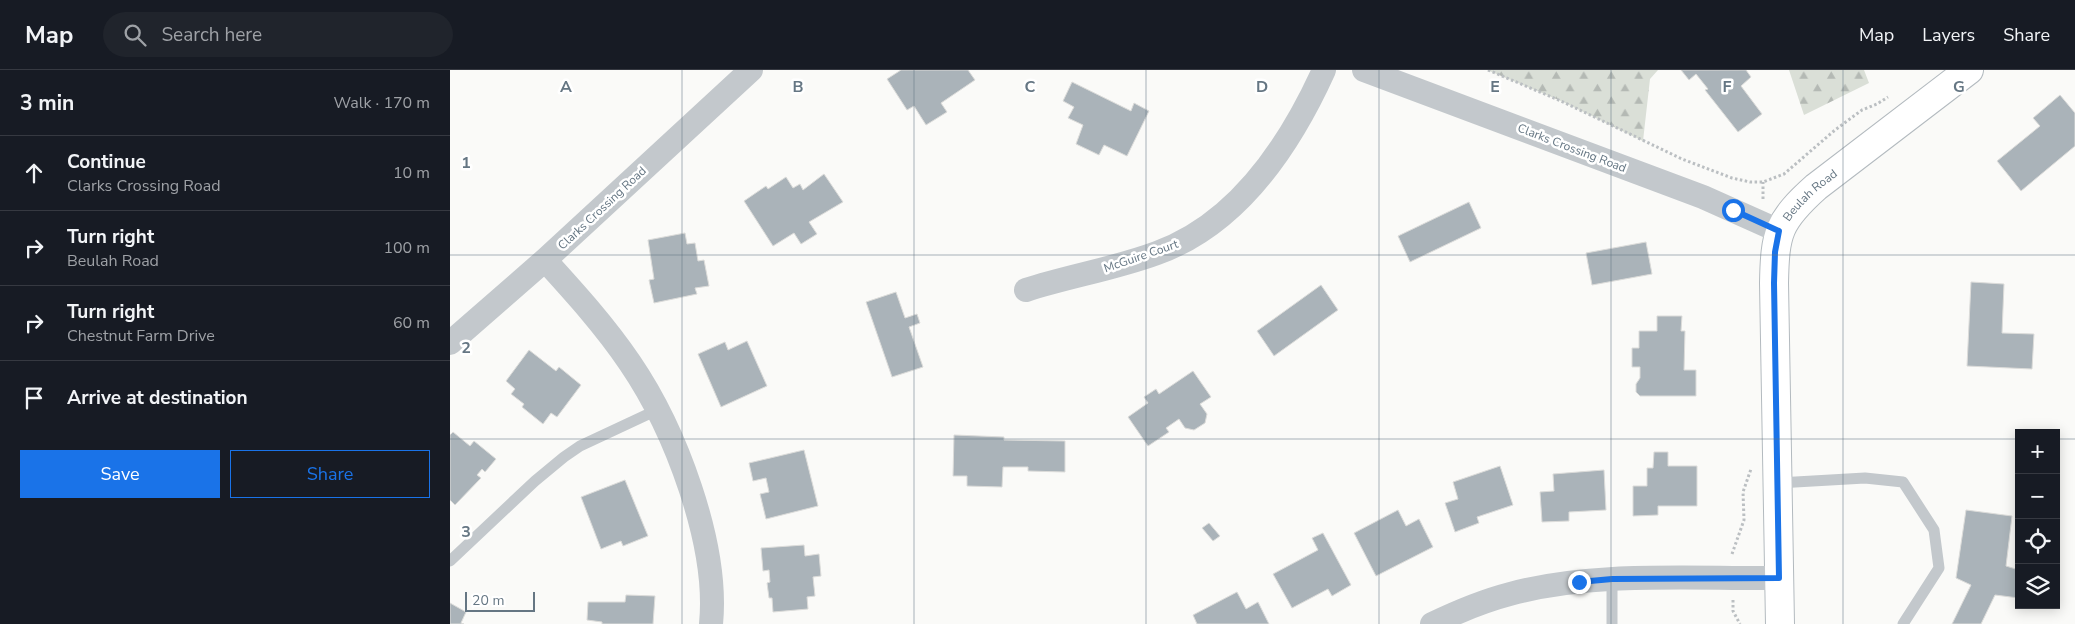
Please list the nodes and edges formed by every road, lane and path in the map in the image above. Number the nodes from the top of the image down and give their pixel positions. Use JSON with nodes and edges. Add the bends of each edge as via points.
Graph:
{"nodes":[{"id":1,"x":751,"y":70,"type":"edge"},
{"id":2,"x":1324,"y":70,"type":"edge"},
{"id":3,"x":1364,"y":70,"type":"edge"},
{"id":4,"x":1488,"y":70,"type":"edge"},
{"id":5,"x":1968,"y":70,"type":"edge"},
{"id":6,"x":1892,"y":94,"type":"dead end"},
{"id":7,"x":1779,"y":231,"type":"junction"},
{"id":8,"x":546,"y":260,"type":"junction"},
{"id":9,"x":1026,"y":290,"type":"dead end"},
{"id":10,"x":450,"y":343,"type":"edge"},
{"id":11,"x":657,"y":410,"type":"junction"},
{"id":12,"x":1778,"y":483,"type":"junction"},
{"id":13,"x":450,"y":561,"type":"edge"},
{"id":14,"x":1779,"y":578,"type":"junction"},
{"id":15,"x":1612,"y":579,"type":"junction"},
{"id":16,"x":711,"y":624,"type":"edge"},
{"id":17,"x":1432,"y":624,"type":"edge"},
{"id":18,"x":1612,"y":624,"type":"edge"},
{"id":19,"x":1780,"y":624,"type":"edge"},
{"id":20,"x":1903,"y":624,"type":"edge"}],
"edges":[{"from":1,"to":8,"type":"street","name":"Clarks Crossing Road"},
{"from":2,"to":9,"type":"street","name":"McGuire Court","via":[[1305,110],[1268,165],[1239,201],[1206,228],[1159,253]]},
{"from":3,"to":7,"type":"street","name":"Clarks Crossing Road","via":[[1694,194]]},
{"from":4,"to":6,"type":"path","via":[[1682,159],[1750,182],[1763,182],[1784,174],[1835,130]]},
{"from":5,"to":7,"type":"main road","name":"Beulah Road","via":[[1816,187],[1795,208]]},
{"from":7,"to":12,"type":"main road","name":"Beulah Road","via":[[1774,276]]},
{"from":8,"to":10,"type":"street","name":"Clarks Crossing Road"},
{"from":8,"to":11,"type":"street","via":[[603,325],[631,364]]},
{"from":11,"to":13,"type":"lane","via":[[580,446],[564,457]]},
{"from":11,"to":16,"type":"street","via":[[688,482],[702,530],[710,572]]},
{"from":12,"to":14,"type":"main road","name":"Beulah Road"},
{"from":12,"to":20,"type":"lane","via":[[1865,478],[1903,482],[1934,530],[1939,568]]},
{"from":14,"to":15,"type":"street"},
{"from":14,"to":19,"type":"main road","name":"Beulah Road"},
{"from":15,"to":17,"type":"street","via":[[1510,594]]},
{"from":15,"to":18,"type":"lane"}]}
